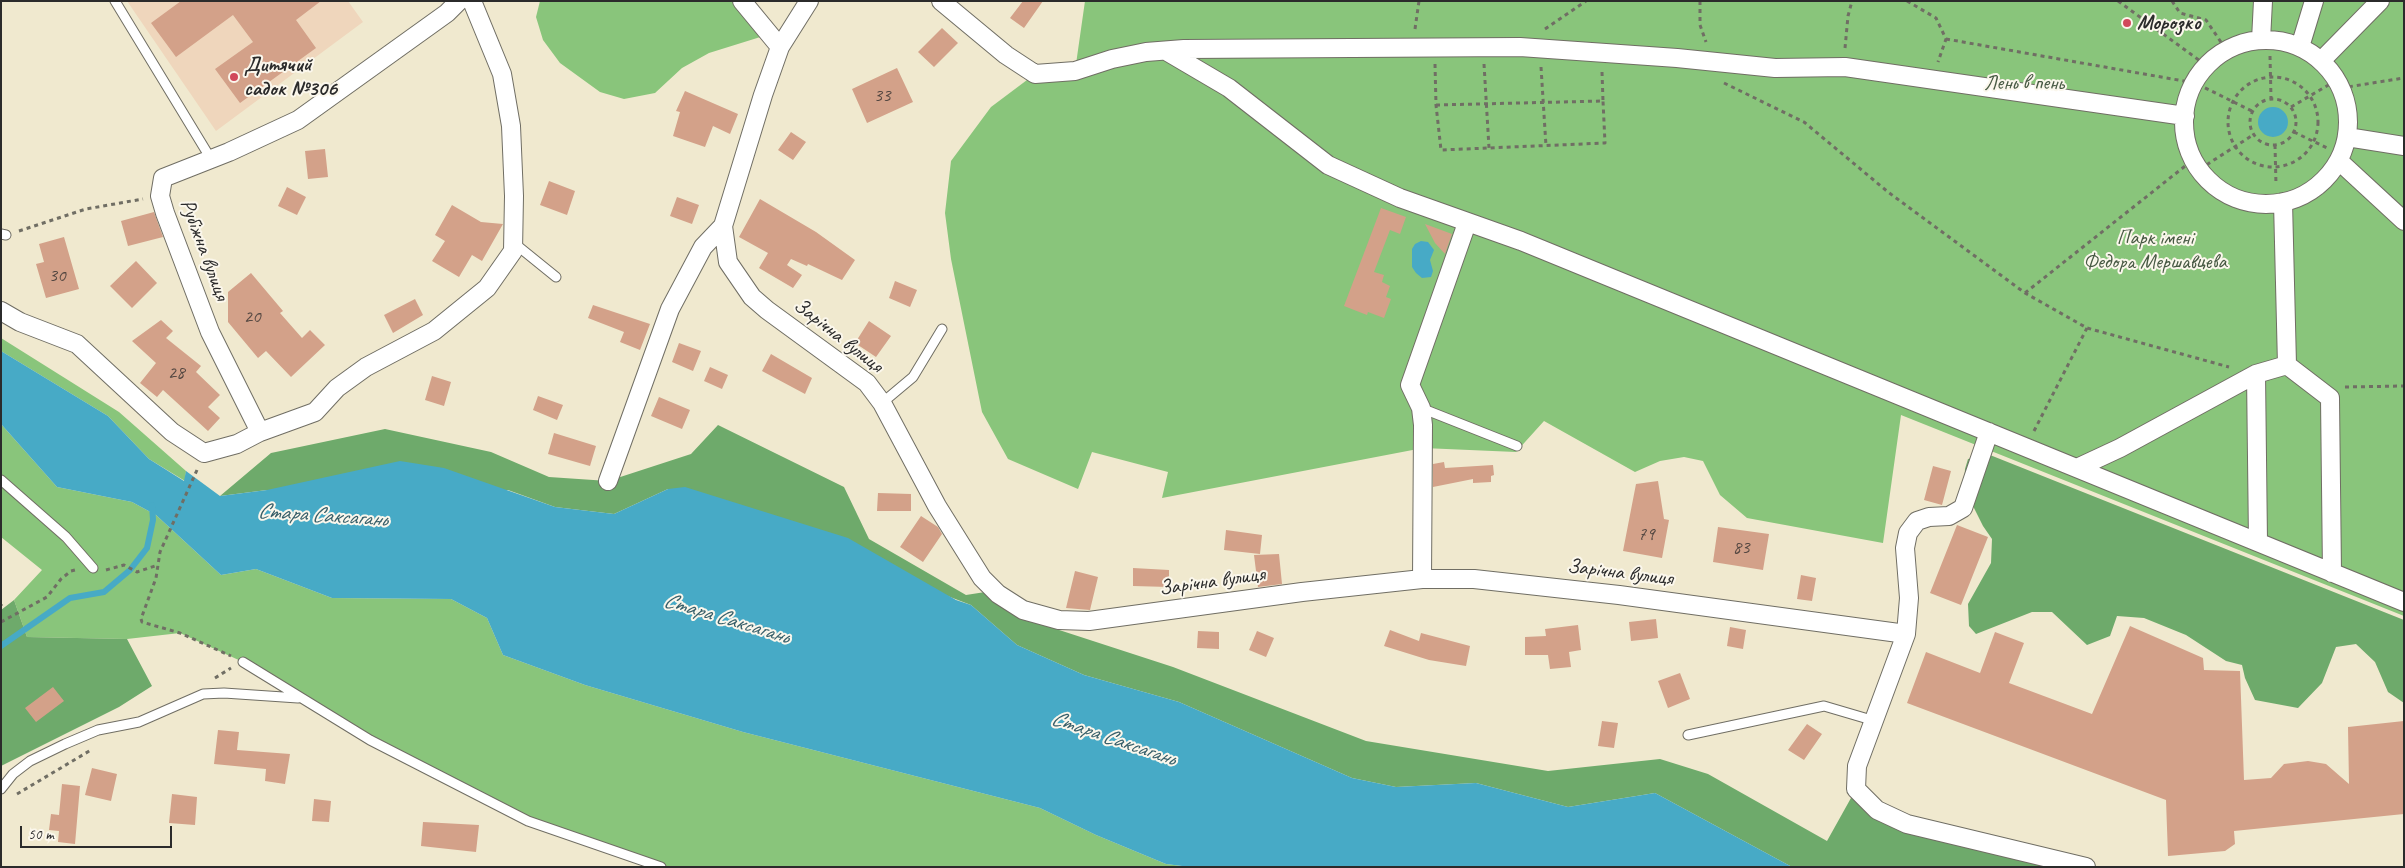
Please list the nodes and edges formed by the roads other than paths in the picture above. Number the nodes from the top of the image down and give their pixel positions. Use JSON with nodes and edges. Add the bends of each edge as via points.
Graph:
{"nodes":[{"id":1,"x":115,"y":1,"type":"edge"},
{"id":2,"x":459,"y":1,"type":"edge"},
{"id":3,"x":472,"y":1,"type":"edge"},
{"id":4,"x":742,"y":1,"type":"edge"},
{"id":5,"x":809,"y":1,"type":"edge"},
{"id":6,"x":942,"y":1,"type":"edge"},
{"id":7,"x":2263,"y":1,"type":"edge"},
{"id":8,"x":2314,"y":1,"type":"edge"},
{"id":9,"x":2380,"y":1,"type":"edge"},
{"id":10,"x":2265,"y":40,"type":"junction"},
{"id":11,"x":780,"y":47,"type":"junction"},
{"id":12,"x":2300,"y":47,"type":"junction"},
{"id":13,"x":1166,"y":51,"type":"junction"},
{"id":14,"x":2321,"y":61,"type":"junction"},
{"id":15,"x":2185,"y":116,"type":"junction"},
{"id":16,"x":2347,"y":137,"type":"junction"},
{"id":17,"x":2404,"y":146,"type":"edge"},
{"id":18,"x":2340,"y":158,"type":"junction"},
{"id":19,"x":212,"y":159,"type":"junction"},
{"id":20,"x":2280,"y":203,"type":"junction"},
{"id":21,"x":2404,"y":220,"type":"edge"},
{"id":22,"x":1467,"y":222,"type":"junction"},
{"id":23,"x":723,"y":226,"type":"junction"},
{"id":24,"x":514,"y":243,"type":"junction"},
{"id":25,"x":556,"y":277,"type":"dead end"},
{"id":26,"x":1,"y":312,"type":"edge"},
{"id":27,"x":942,"y":329,"type":"dead end"},
{"id":28,"x":2287,"y":365,"type":"junction"},
{"id":29,"x":2256,"y":374,"type":"junction"},
{"id":30,"x":882,"y":403,"type":"junction"},
{"id":31,"x":1421,"y":408,"type":"junction"},
{"id":32,"x":260,"y":432,"type":"junction"},
{"id":33,"x":1989,"y":432,"type":"junction"},
{"id":34,"x":1517,"y":446,"type":"dead end"},
{"id":35,"x":2077,"y":468,"type":"junction"},
{"id":36,"x":1,"y":480,"type":"edge"},
{"id":37,"x":608,"y":481,"type":"dead end"},
{"id":38,"x":2258,"y":542,"type":"junction"},
{"id":39,"x":93,"y":568,"type":"road end"},
{"id":40,"x":2332,"y":573,"type":"junction"},
{"id":41,"x":1422,"y":579,"type":"junction"},
{"id":42,"x":2404,"y":602,"type":"edge"},
{"id":43,"x":1906,"y":634,"type":"junction"},
{"id":44,"x":243,"y":662,"type":"road end"},
{"id":45,"x":299,"y":698,"type":"junction"},
{"id":46,"x":1876,"y":721,"type":"junction"},
{"id":47,"x":1688,"y":735,"type":"dead end"},
{"id":48,"x":1,"y":789,"type":"edge"},
{"id":49,"x":661,"y":867,"type":"edge"},
{"id":50,"x":2086,"y":867,"type":"edge"}],
"edges":[{"from":1,"to":19,"type":"lane"},
{"from":2,"to":19,"type":"street","name":"Рубіжна вулиця","via":[[447,13],[298,120]]},
{"from":3,"to":24,"type":"street","via":[[502,74],[511,126]]},
{"from":4,"to":11,"type":"street"},
{"from":5,"to":11,"type":"street","name":"Зарічна вулиця"},
{"from":6,"to":13,"type":"street","via":[[1006,55],[1035,74],[1075,71],[1112,59]]},
{"from":7,"to":10,"type":"street"},
{"from":8,"to":12,"type":"street"},
{"from":9,"to":14,"type":"street"},
{"from":10,"to":12,"type":"street"},
{"from":10,"to":15,"type":"street","via":[[2227,50],[2207,66],[2195,82]]},
{"from":11,"to":23,"type":"street","name":"Зарічна вулиця"},
{"from":12,"to":14,"type":"street"},
{"from":13,"to":15,"type":"street","via":[[1483,46],[1602,52],[1775,68],[1845,66]]},
{"from":13,"to":22,"type":"street","via":[[1229,88],[1328,165],[1400,198]]},
{"from":14,"to":16,"type":"street","via":[[2339,84],[2348,112]]},
{"from":15,"to":20,"type":"street","via":[[2186,138],[2197,164],[2213,184],[2238,199]]},
{"from":16,"to":17,"type":"street"},
{"from":16,"to":18,"type":"street"},
{"from":18,"to":20,"type":"street","via":[[2315,188]]},
{"from":18,"to":21,"type":"street"},
{"from":19,"to":32,"type":"street","name":"Рубіжна вулиця","via":[[163,178],[160,196],[210,332]]},
{"from":20,"to":28,"type":"street"},
{"from":22,"to":31,"type":"street","via":[[1410,385]]},
{"from":22,"to":33,"type":"street"},
{"from":23,"to":30,"type":"street","name":"Зарічна вулиця","via":[[728,262],[752,297],[867,383]]},
{"from":23,"to":37,"type":"street","name":"Зарічна вулиця","via":[[703,247],[670,309]]},
{"from":24,"to":25,"type":"lane"},
{"from":24,"to":32,"type":"street","via":[[509,258],[487,288],[434,331],[366,367],[337,388],[315,412]]},
{"from":26,"to":32,"type":"street","via":[[77,344],[172,432],[204,453],[237,444]]},
{"from":27,"to":30,"type":"lane","via":[[912,377]]},
{"from":28,"to":29,"type":"street"},
{"from":28,"to":40,"type":"street","via":[[2330,398]]},
{"from":29,"to":35,"type":"street"},
{"from":29,"to":38,"type":"street"},
{"from":30,"to":41,"type":"street","name":"Зарічна вулиця","via":[[936,506],[982,578],[1023,610],[1074,622]]},
{"from":31,"to":34,"type":"lane"},
{"from":31,"to":41,"type":"street"},
{"from":33,"to":35,"type":"street"},
{"from":33,"to":43,"type":"street","via":[[1963,508],[1949,516],[1917,521],[1908,533],[1905,548],[1909,598]]},
{"from":35,"to":38,"type":"street"},
{"from":36,"to":39,"type":"lane","via":[[66,537]]},
{"from":38,"to":40,"type":"street"},
{"from":40,"to":42,"type":"street"},
{"from":41,"to":43,"type":"street","name":"Зарічна вулиця","via":[[1474,579],[1619,595]]},
{"from":43,"to":46,"type":"street"},
{"from":44,"to":45,"type":"lane"},
{"from":45,"to":48,"type":"lane","via":[[203,694],[139,722],[98,730],[65,744],[30,761],[12,774]]},
{"from":45,"to":49,"type":"lane","via":[[370,740],[528,820]]},
{"from":46,"to":47,"type":"lane","via":[[1824,706]]},
{"from":46,"to":50,"type":"street","via":[[1857,766],[1856,789],[1877,810],[1907,824]]}]}
